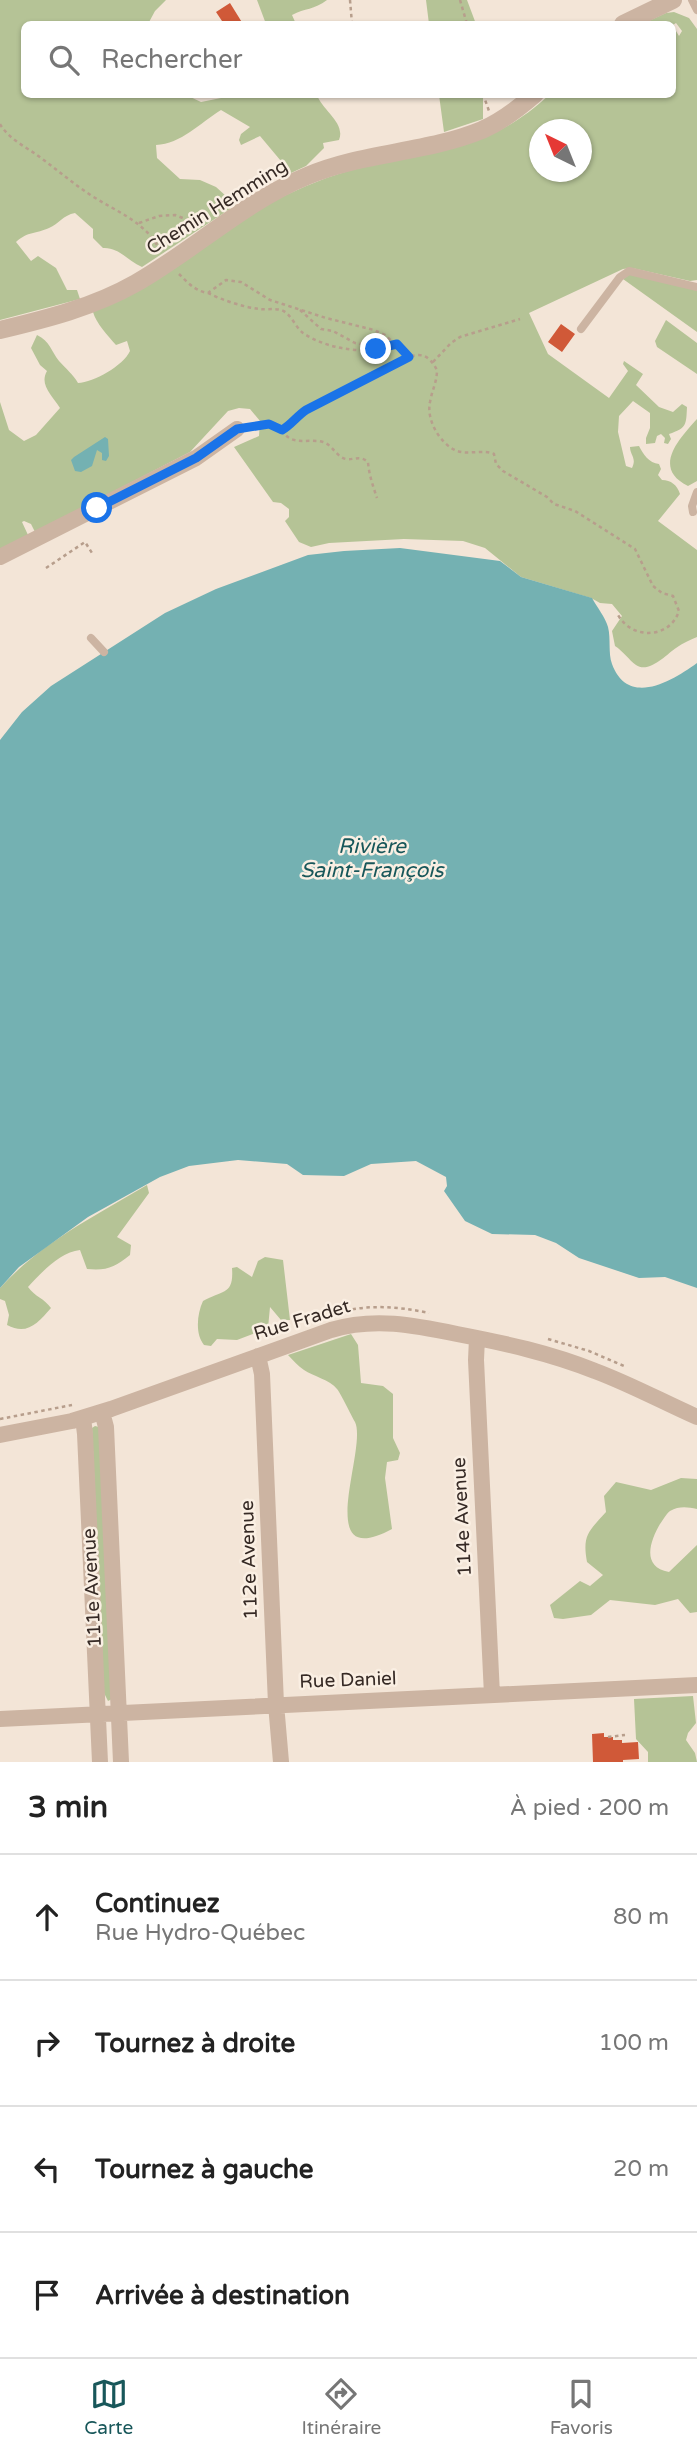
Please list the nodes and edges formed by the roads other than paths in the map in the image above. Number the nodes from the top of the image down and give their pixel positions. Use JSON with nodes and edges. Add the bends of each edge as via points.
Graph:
{"nodes":[{"id":1,"x":673,"y":0,"type":"edge"},
{"id":2,"x":692,"y":0,"type":"edge"},
{"id":3,"x":697,"y":10,"type":"edge"},
{"id":4,"x":629,"y":21,"type":"edge"},
{"id":5,"x":530,"y":98,"type":"edge"},
{"id":6,"x":697,"y":287,"type":"edge"},
{"id":7,"x":581,"y":329,"type":"dead end"},
{"id":8,"x":0,"y":330,"type":"edge"},
{"id":9,"x":237,"y":429,"type":"road end"},
{"id":10,"x":697,"y":492,"type":"edge"},
{"id":11,"x":693,"y":512,"type":"dead end"},
{"id":12,"x":0,"y":557,"type":"edge"},
{"id":13,"x":91,"y":638,"type":"dead end"},
{"id":14,"x":104,"y":652,"type":"dead end"},
{"id":15,"x":477,"y":1338,"type":"junction"},
{"id":16,"x":258,"y":1356,"type":"junction"},
{"id":17,"x":81,"y":1411,"type":"junction"},
{"id":18,"x":102,"y":1412,"type":"junction"},
{"id":19,"x":697,"y":1417,"type":"edge"},
{"id":20,"x":0,"y":1435,"type":"edge"},
{"id":21,"x":697,"y":1685,"type":"edge"},
{"id":22,"x":492,"y":1695,"type":"junction"},
{"id":23,"x":276,"y":1704,"type":"junction"},
{"id":24,"x":119,"y":1713,"type":"junction"},
{"id":25,"x":98,"y":1714,"type":"junction"},
{"id":26,"x":0,"y":1719,"type":"edge"},
{"id":27,"x":100,"y":1762,"type":"edge"},
{"id":28,"x":121,"y":1762,"type":"edge"},
{"id":29,"x":281,"y":1762,"type":"edge"}],
"edges":[{"from":1,"to":4,"type":"street"},
{"from":2,"to":3,"type":"lane"},
{"from":5,"to":8,"type":"street","name":"Chemin Hemming","via":[[483,129],[306,176],[132,285],[57,316]]},
{"from":6,"to":7,"type":"lane","via":[[629,271]]},
{"from":9,"to":12,"type":"street","via":[[196,458]]},
{"from":10,"to":11,"type":"lane"},
{"from":13,"to":14,"type":"lane"},
{"from":15,"to":16,"type":"street","name":"Rue Fradet","via":[[369,1322]]},
{"from":15,"to":19,"type":"street","name":"Rue Fradet","via":[[577,1364]]},
{"from":15,"to":22,"type":"street","name":"114e Avenue"},
{"from":16,"to":18,"type":"street","name":"Rue Fradet"},
{"from":16,"to":23,"type":"street","name":"112e Avenue"},
{"from":17,"to":18,"type":"street","name":"Rue Fradet"},
{"from":17,"to":20,"type":"street","name":"Rue Fradet"},
{"from":17,"to":25,"type":"street","name":"111e Avenue"},
{"from":18,"to":24,"type":"street","name":"111e Avenue"},
{"from":21,"to":22,"type":"street","name":"Rue Daniel"},
{"from":22,"to":23,"type":"street","name":"Rue Daniel"},
{"from":23,"to":24,"type":"street","name":"Rue Daniel"},
{"from":23,"to":29,"type":"street","name":"112e Avenue"},
{"from":24,"to":25,"type":"street","name":"Rue Daniel"},
{"from":24,"to":28,"type":"street","name":"111e Avenue"},
{"from":25,"to":26,"type":"street","name":"Rue Daniel"},
{"from":25,"to":27,"type":"street","name":"111e Avenue"}]}
